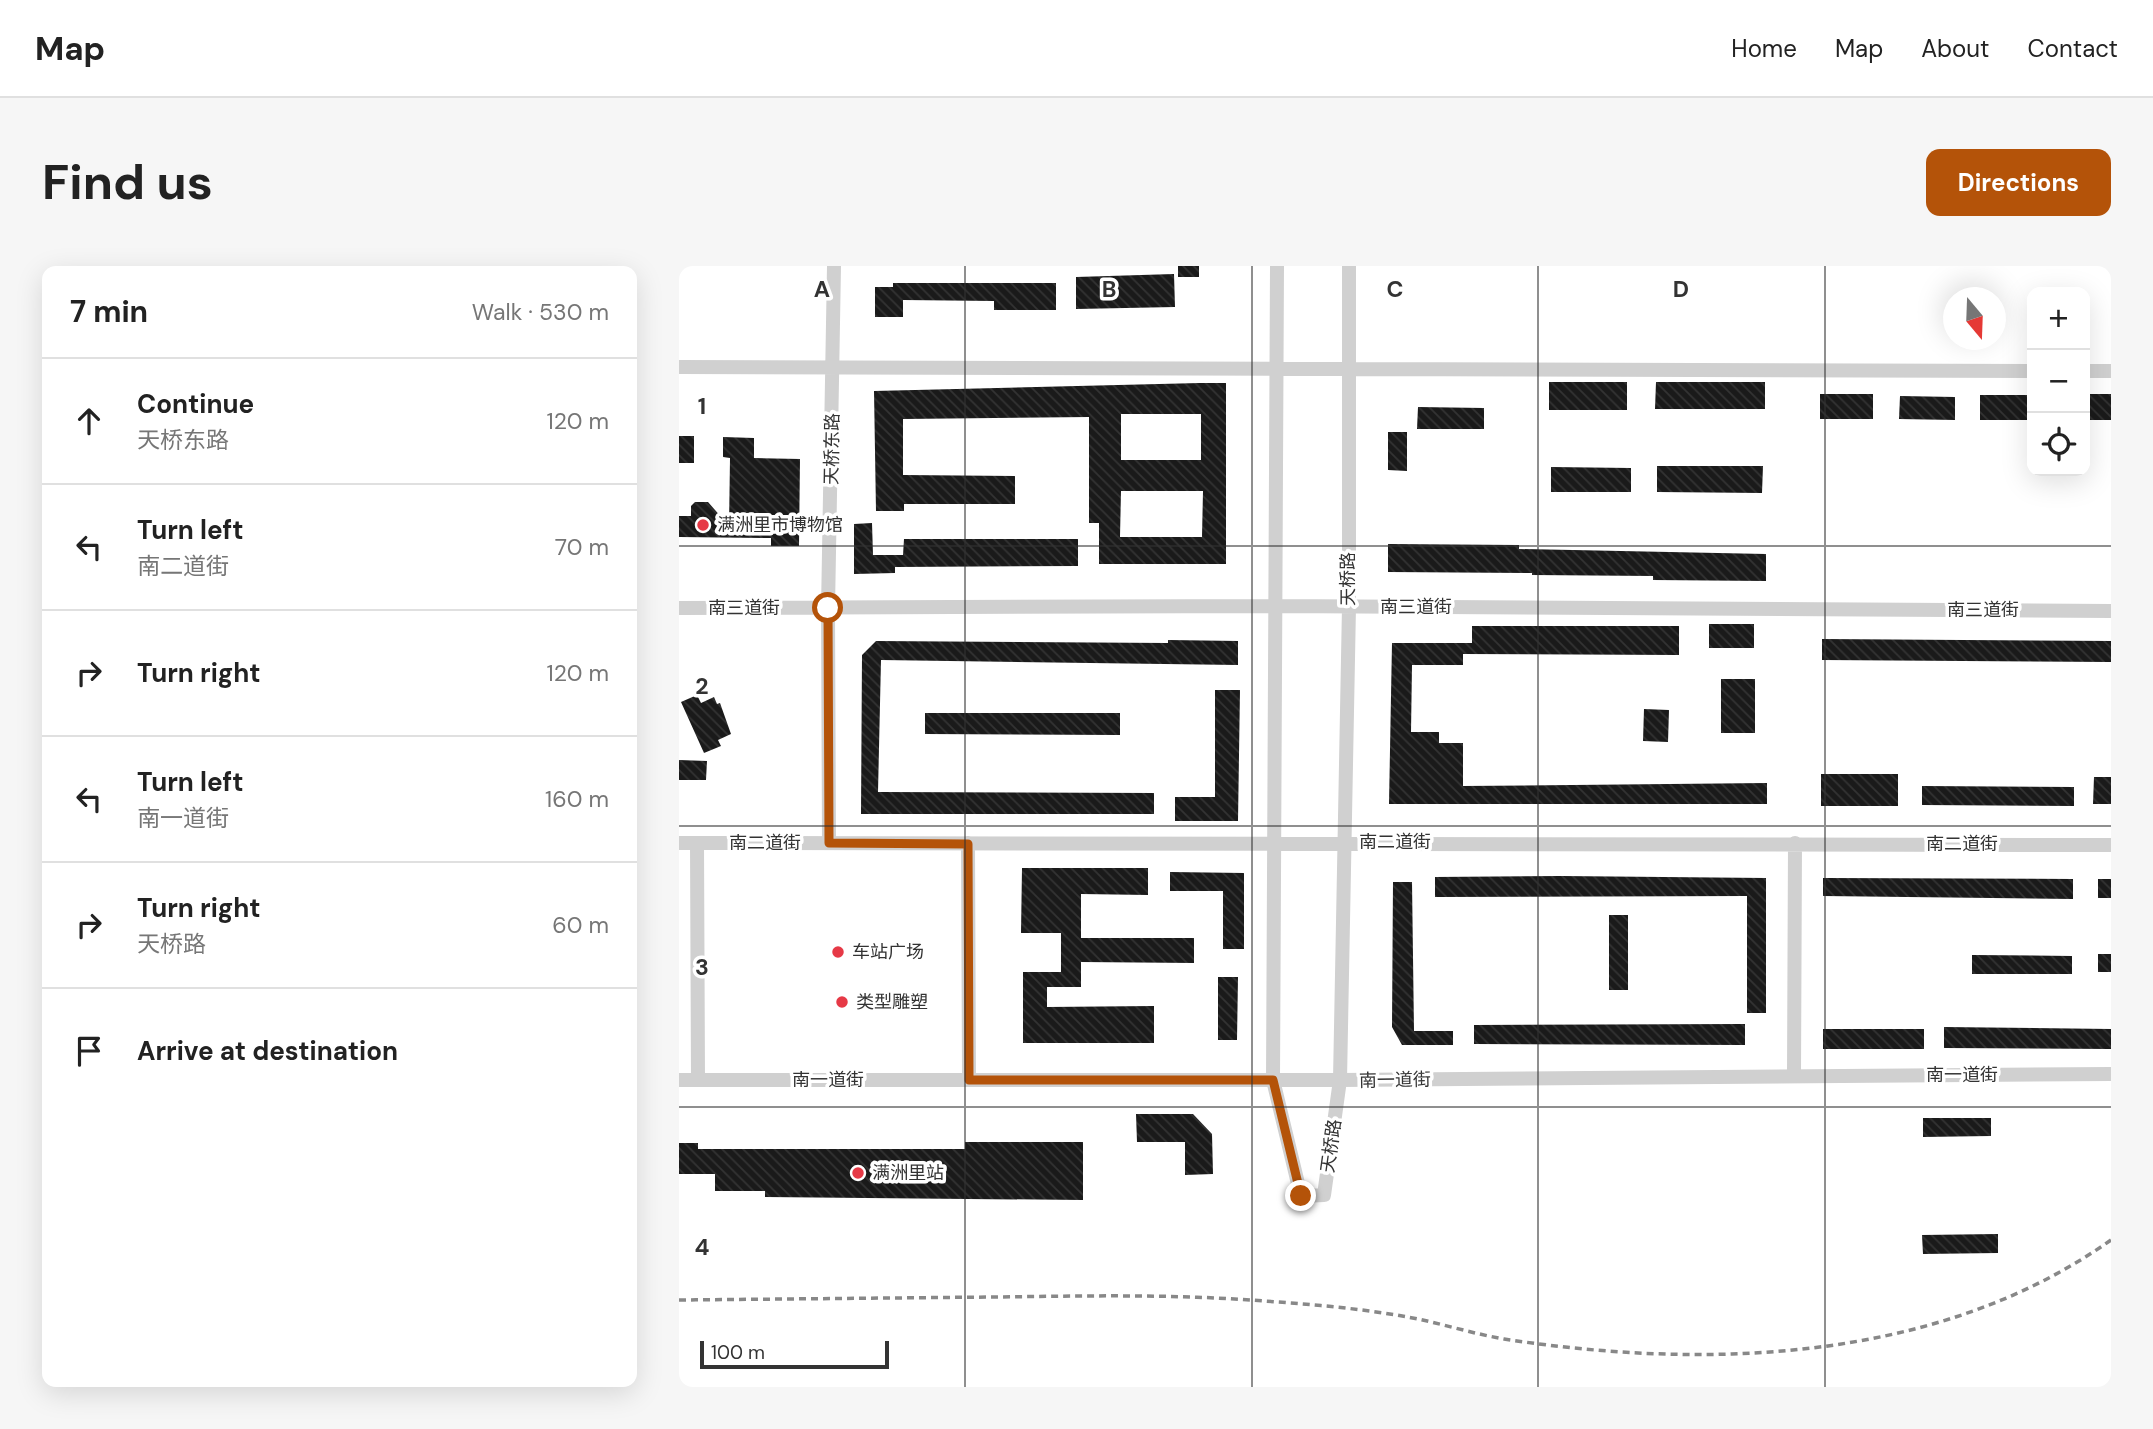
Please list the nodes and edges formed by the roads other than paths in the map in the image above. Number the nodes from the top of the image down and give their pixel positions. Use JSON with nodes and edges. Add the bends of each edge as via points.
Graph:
{"nodes":[{"id":1,"x":834,"y":266,"type":"edge"},
{"id":2,"x":1277,"y":266,"type":"edge"},
{"id":3,"x":1349,"y":266,"type":"edge"},
{"id":4,"x":679,"y":367,"type":"edge"},
{"id":5,"x":834,"y":368,"type":"junction"},
{"id":6,"x":1348,"y":368,"type":"junction"},
{"id":7,"x":1276,"y":369,"type":"junction"},
{"id":8,"x":2027,"y":371,"type":"edge"},
{"id":9,"x":2090,"y":371,"type":"edge"},
{"id":10,"x":2111,"y":371,"type":"edge"},
{"id":11,"x":1276,"y":606,"type":"junction"},
{"id":12,"x":1349,"y":606,"type":"junction"},
{"id":13,"x":679,"y":608,"type":"edge"},
{"id":14,"x":828,"y":608,"type":"junction"},
{"id":15,"x":2111,"y":611,"type":"edge"},
{"id":16,"x":1275,"y":842,"type":"junction"},
{"id":17,"x":1346,"y":842,"type":"junction"},
{"id":18,"x":679,"y":843,"type":"edge"},
{"id":19,"x":697,"y":843,"type":"junction"},
{"id":20,"x":829,"y":843,"type":"junction"},
{"id":21,"x":1795,"y":843,"type":"junction"},
{"id":22,"x":968,"y":844,"type":"junction"},
{"id":23,"x":2111,"y":845,"type":"edge"},
{"id":24,"x":2111,"y":1074,"type":"edge"},
{"id":25,"x":1794,"y":1076,"type":"junction"},
{"id":26,"x":679,"y":1080,"type":"edge"},
{"id":27,"x":698,"y":1080,"type":"junction"},
{"id":28,"x":969,"y":1080,"type":"junction"},
{"id":29,"x":1273,"y":1080,"type":"junction"},
{"id":30,"x":1340,"y":1080,"type":"junction"}],
"edges":[{"from":1,"to":5,"type":"street","name":"天桥东路"},
{"from":2,"to":7,"type":"street","name":"天桥路"},
{"from":3,"to":6,"type":"street","name":"天桥路"},
{"from":4,"to":5,"type":"street"},
{"from":5,"to":7,"type":"street"},
{"from":5,"to":14,"type":"street","name":"天桥东路"},
{"from":6,"to":7,"type":"street"},
{"from":6,"to":8,"type":"street"},
{"from":6,"to":12,"type":"street","name":"天桥路"},
{"from":7,"to":11,"type":"street","name":"天桥路"},
{"from":9,"to":10,"type":"street"},
{"from":11,"to":12,"type":"street","name":"南三道街"},
{"from":11,"to":14,"type":"street","name":"南三道街"},
{"from":11,"to":16,"type":"street","name":"天桥路"},
{"from":12,"to":15,"type":"street","name":"南三道街"},
{"from":12,"to":17,"type":"street","name":"天桥路"},
{"from":13,"to":14,"type":"street","name":"南三道街"},
{"from":14,"to":20,"type":"street","name":"天桥东路"},
{"from":16,"to":17,"type":"street","name":"南二道街"},
{"from":16,"to":22,"type":"street","name":"南二道街"},
{"from":16,"to":29,"type":"street","name":"天桥路"},
{"from":17,"to":21,"type":"street","name":"南二道街"},
{"from":17,"to":30,"type":"street","name":"天桥路"},
{"from":18,"to":19,"type":"street","name":"南二道街"},
{"from":19,"to":20,"type":"street","name":"南二道街"},
{"from":19,"to":27,"type":"street"},
{"from":20,"to":22,"type":"street","name":"南二道街"},
{"from":21,"to":23,"type":"street","name":"南二道街"},
{"from":21,"to":25,"type":"street"},
{"from":22,"to":28,"type":"street"},
{"from":24,"to":25,"type":"street","name":"南一道街"},
{"from":25,"to":30,"type":"street","name":"南一道街"},
{"from":26,"to":27,"type":"street","name":"南一道街"},
{"from":27,"to":28,"type":"street","name":"南一道街"},
{"from":28,"to":29,"type":"street","name":"南一道街"},
{"from":29,"to":30,"type":"street","name":"南一道街"},
{"from":29,"to":30,"type":"street","name":"天桥路","via":[[1301,1196],[1324,1195]]}]}
